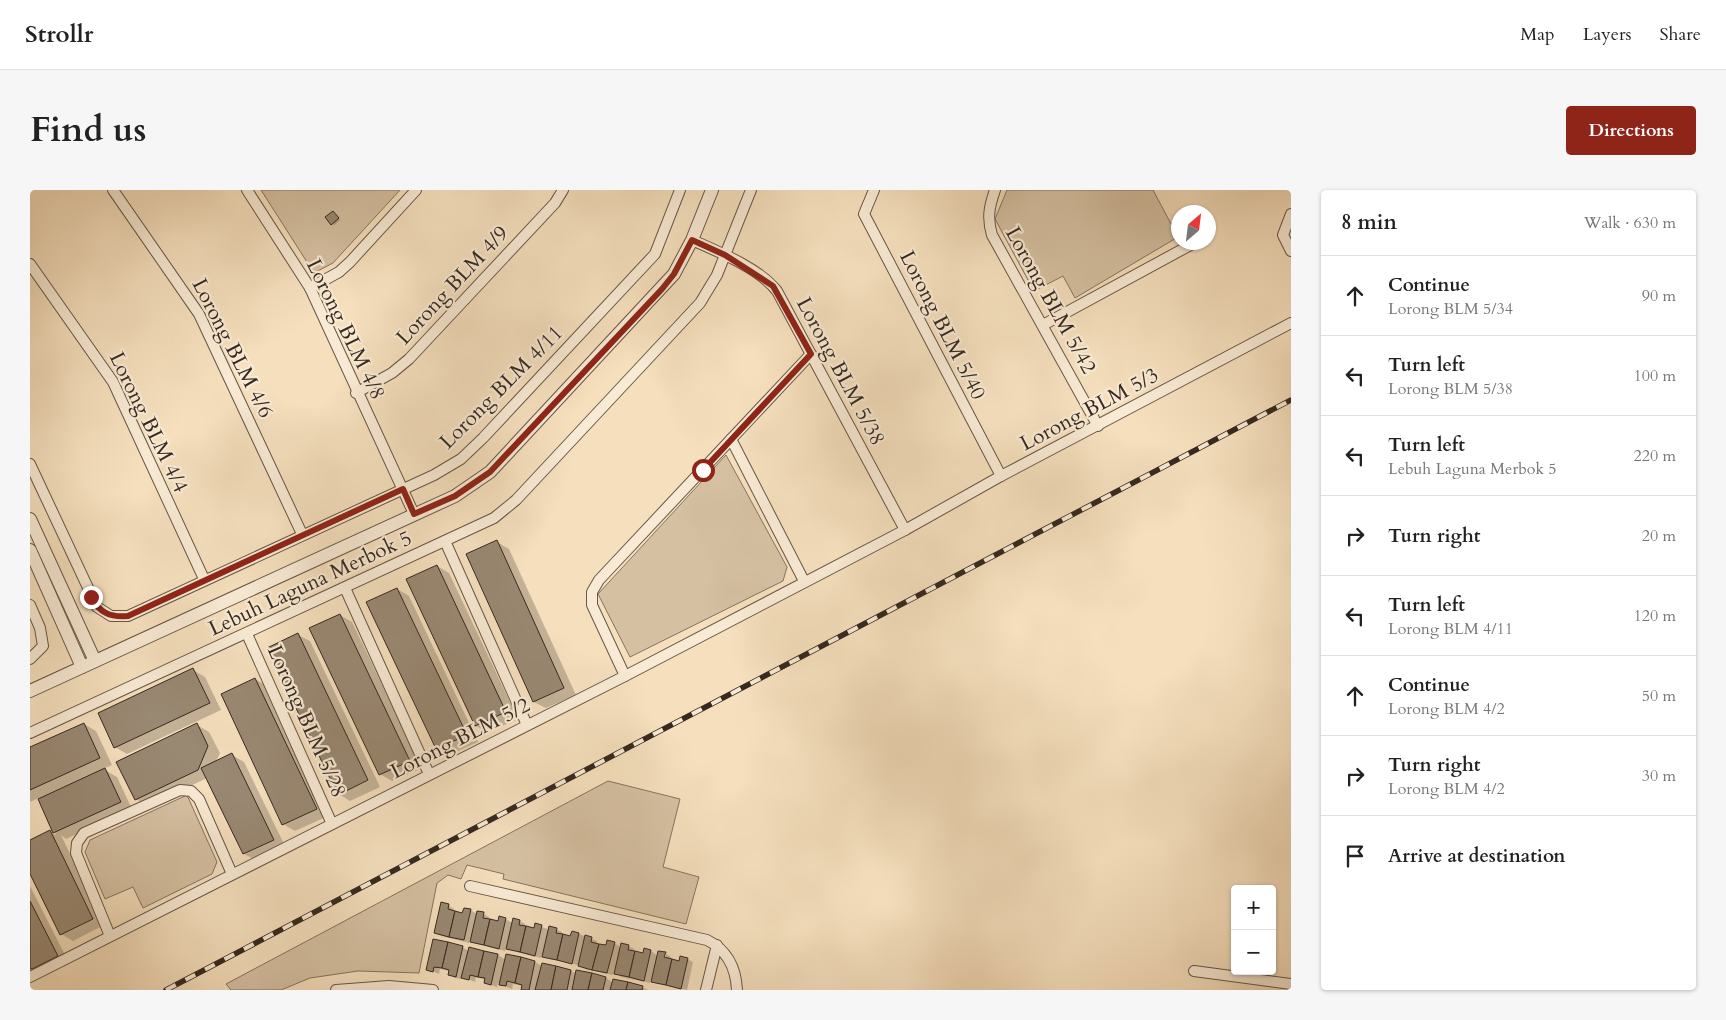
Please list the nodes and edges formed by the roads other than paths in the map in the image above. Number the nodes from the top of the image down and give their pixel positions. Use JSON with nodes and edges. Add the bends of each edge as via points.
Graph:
{"nodes":[{"id":1,"x":113,"y":190,"type":"edge"},
{"id":2,"x":247,"y":190,"type":"edge"},
{"id":3,"x":416,"y":190,"type":"edge"},
{"id":4,"x":680,"y":190,"type":"edge"},
{"id":5,"x":712,"y":190,"type":"edge"},
{"id":6,"x":751,"y":190,"type":"edge"},
{"id":7,"x":874,"y":190,"type":"edge"},
{"id":8,"x":995,"y":190,"type":"edge"},
{"id":9,"x":561,"y":191,"type":"edge"},
{"id":10,"x":1291,"y":214,"type":"edge"},
{"id":11,"x":692,"y":240,"type":"junction"},
{"id":12,"x":1181,"y":250,"type":"edge"},
{"id":13,"x":1291,"y":252,"type":"edge"},
{"id":14,"x":725,"y":255,"type":"junction"},
{"id":15,"x":30,"y":264,"type":"edge"},
{"id":16,"x":310,"y":288,"type":"junction"},
{"id":17,"x":1291,"y":323,"type":"edge"},
{"id":18,"x":1043,"y":325,"type":"junction"},
{"id":19,"x":811,"y":354,"type":"junction"},
{"id":20,"x":356,"y":392,"type":"junction"},
{"id":21,"x":1098,"y":426,"type":"junction"},
{"id":22,"x":731,"y":439,"type":"junction"},
{"id":23,"x":30,"y":464,"type":"edge"},
{"id":24,"x":1001,"y":476,"type":"junction"},
{"id":25,"x":403,"y":489,"type":"junction"},
{"id":26,"x":414,"y":514,"type":"junction"},
{"id":27,"x":30,"y":518,"type":"edge"},
{"id":28,"x":905,"y":530,"type":"junction"},
{"id":29,"x":302,"y":534,"type":"junction"},
{"id":30,"x":445,"y":541,"type":"junction"},
{"id":31,"x":30,"y":550,"type":"edge"},
{"id":32,"x":204,"y":579,"type":"junction"},
{"id":33,"x":804,"y":581,"type":"junction"},
{"id":34,"x":345,"y":588,"type":"junction"},
{"id":35,"x":30,"y":605,"type":"edge"},
{"id":36,"x":247,"y":634,"type":"junction"},
{"id":37,"x":30,"y":660,"type":"edge"},
{"id":38,"x":96,"y":661,"type":"junction"},
{"id":39,"x":82,"y":667,"type":"junction"},
{"id":40,"x":625,"y":676,"type":"junction"},
{"id":41,"x":30,"y":691,"type":"edge"},
{"id":42,"x":528,"y":725,"type":"junction"},
{"id":43,"x":30,"y":733,"type":"edge"},
{"id":44,"x":430,"y":774,"type":"junction"},
{"id":45,"x":332,"y":824,"type":"junction"},
{"id":46,"x":232,"y":874,"type":"junction"},
{"id":47,"x":470,"y":886,"type":"dead end"},
{"id":48,"x":110,"y":936,"type":"junction"},
{"id":49,"x":717,"y":945,"type":"junction"},
{"id":50,"x":1194,"y":971,"type":"dead end"},
{"id":51,"x":30,"y":977,"type":"edge"},
{"id":52,"x":1291,"y":984,"type":"edge"},
{"id":53,"x":336,"y":990,"type":"edge"},
{"id":54,"x":433,"y":990,"type":"edge"},
{"id":55,"x":706,"y":990,"type":"edge"},
{"id":56,"x":737,"y":990,"type":"edge"}],
"edges":[{"from":1,"to":29,"type":"street","name":"Lorong BLM 4/6","via":[[200,314]]},
{"from":2,"to":16,"type":"street","name":"Lorong BLM 4/8"},
{"from":3,"to":16,"type":"street","via":[[350,262]]},
{"from":4,"to":25,"type":"street","name":"Lorong BLM 4/11","via":[[655,254],[643,268],[466,454],[434,475]]},
{"from":5,"to":11,"type":"street","name":"Lebuh Laguna Merbok 5"},
{"from":6,"to":14,"type":"street","name":"Lebuh Laguna Merbok 5"},
{"from":7,"to":24,"type":"street","name":"Lorong BLM 5/40","via":[[864,214]]},
{"from":8,"to":18,"type":"street","name":"Lorong BLM 5/42","via":[[988,220],[992,235]]},
{"from":9,"to":20,"type":"street","name":"Lorong BLM 4/9","via":[[541,218],[409,358],[392,373]]},
{"from":10,"to":13,"type":"street","via":[[1283,235]]},
{"from":11,"to":14,"type":"street","name":"Lorong BLM 5/38"},
{"from":11,"to":26,"type":"street","name":"Lebuh Laguna Merbok 5","via":[[662,289],[490,472],[455,496]]},
{"from":12,"to":18,"type":"street"},
{"from":14,"to":19,"type":"street","name":"Lorong BLM 5/38","via":[[773,286]]},
{"from":14,"to":30,"type":"street","name":"Lebuh Laguna Merbok 5","via":[[700,303],[516,500],[494,518]]},
{"from":15,"to":32,"type":"street","name":"Lorong BLM 4/4","via":[[113,382]]},
{"from":16,"to":20,"type":"street","name":"Lorong BLM 4/8"},
{"from":17,"to":21,"type":"street","name":"Lorong BLM 5/3"},
{"from":18,"to":21,"type":"street","name":"Lorong BLM 5/42"},
{"from":19,"to":22,"type":"street"},
{"from":19,"to":28,"type":"street","name":"Lorong BLM 5/38"},
{"from":20,"to":25,"type":"street","name":"Lorong BLM 4/8"},
{"from":21,"to":24,"type":"street","name":"Lorong BLM 5/3"},
{"from":22,"to":33,"type":"street"},
{"from":22,"to":40,"type":"street","via":[[599,580],[592,592],[592,605]]},
{"from":23,"to":32,"type":"street","name":"Lorong BLM 4/11","via":[[91,597],[103,612],[111,616],[128,616]]},
{"from":24,"to":28,"type":"street","name":"Lorong BLM 5/3"},
{"from":25,"to":26,"type":"street","name":"Lorong BLM 4/8"},
{"from":25,"to":29,"type":"street","name":"Lorong BLM 4/11"},
{"from":26,"to":38,"type":"street","name":"Lebuh Laguna Merbok 5"},
{"from":27,"to":38,"type":"street"},
{"from":28,"to":33,"type":"street","name":"Lorong BLM 5/2"},
{"from":29,"to":32,"type":"street","name":"Lorong BLM 4/11"},
{"from":30,"to":34,"type":"street","name":"Lebuh Laguna Merbok 5"},
{"from":30,"to":42,"type":"street"},
{"from":31,"to":39,"type":"street"},
{"from":33,"to":40,"type":"street","name":"Lorong BLM 5/2"},
{"from":34,"to":36,"type":"street","name":"Lebuh Laguna Merbok 5"},
{"from":34,"to":44,"type":"street"},
{"from":35,"to":37,"type":"street","via":[[40,628],[43,646]]},
{"from":36,"to":43,"type":"street","name":"Lebuh Laguna Merbok 5"},
{"from":36,"to":45,"type":"street","name":"Lorong BLM 5/28"},
{"from":38,"to":39,"type":"street","name":"Lebuh Laguna Merbok 5"},
{"from":39,"to":41,"type":"street","name":"Lebuh Laguna Merbok 5"},
{"from":40,"to":42,"type":"street","name":"Lorong BLM 5/2"},
{"from":42,"to":44,"type":"street","name":"Lorong BLM 5/2"},
{"from":44,"to":45,"type":"street","name":"Lorong BLM 5/2"},
{"from":45,"to":46,"type":"street","name":"Lorong BLM 5/2"},
{"from":46,"to":48,"type":"street","name":"Lorong BLM 5/2"},
{"from":46,"to":48,"type":"street","via":[[199,799],[191,791],[180,790],[84,834],[77,843],[76,853]]},
{"from":47,"to":49,"type":"street","via":[[707,940]]},
{"from":48,"to":51,"type":"street","name":"Lorong BLM 5/2"},
{"from":49,"to":55,"type":"street"},
{"from":49,"to":56,"type":"street","via":[[733,966]]},
{"from":50,"to":52,"type":"street"},
{"from":53,"to":54,"type":"street","via":[[389,986]]}]}
